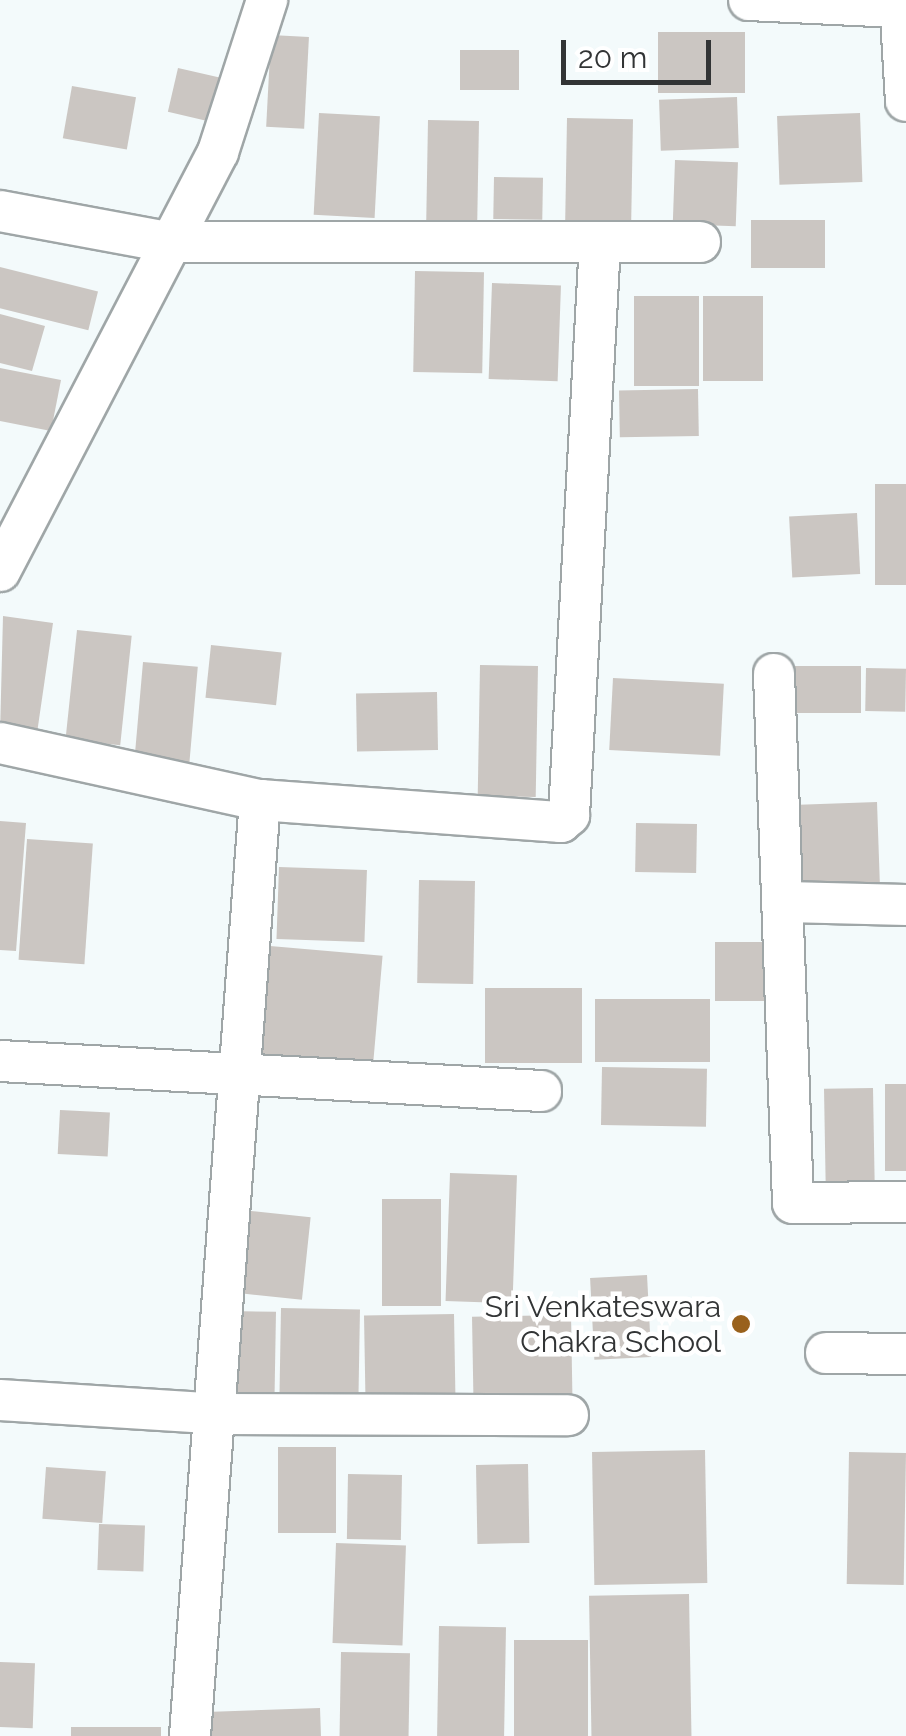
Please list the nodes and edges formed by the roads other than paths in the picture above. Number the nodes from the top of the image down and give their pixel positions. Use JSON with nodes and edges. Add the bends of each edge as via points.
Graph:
{"nodes":[{"id":1,"x":267,"y":0,"type":"edge"},
{"id":2,"x":749,"y":0,"type":"edge"},
{"id":3,"x":900,"y":4,"type":"edge"},
{"id":4,"x":906,"y":100,"type":"edge"},
{"id":5,"x":0,"y":211,"type":"edge"},
{"id":6,"x":167,"y":242,"type":"junction"},
{"id":7,"x":600,"y":242,"type":"junction"},
{"id":8,"x":700,"y":242,"type":"dead end"},
{"id":9,"x":5,"y":556,"type":"edge"},
{"id":10,"x":774,"y":674,"type":"dead end"},
{"id":11,"x":0,"y":743,"type":"edge"},
{"id":12,"x":260,"y":800,"type":"junction"},
{"id":13,"x":787,"y":902,"type":"junction"},
{"id":14,"x":906,"y":905,"type":"edge"},
{"id":15,"x":0,"y":1061,"type":"edge"},
{"id":16,"x":242,"y":1069,"type":"junction"},
{"id":17,"x":542,"y":1090,"type":"dead end"},
{"id":18,"x":906,"y":1202,"type":"edge"},
{"id":19,"x":826,"y":1353,"type":"dead end"},
{"id":20,"x":906,"y":1354,"type":"edge"},
{"id":21,"x":0,"y":1400,"type":"edge"},
{"id":22,"x":221,"y":1414,"type":"junction"},
{"id":23,"x":568,"y":1415,"type":"dead end"},
{"id":24,"x":190,"y":1736,"type":"edge"}],
"edges":[{"from":1,"to":6,"type":"street","via":[[218,152]]},
{"from":2,"to":3,"type":"street"},
{"from":3,"to":4,"type":"street"},
{"from":5,"to":6,"type":"street"},
{"from":6,"to":7,"type":"street"},
{"from":6,"to":9,"type":"street"},
{"from":7,"to":8,"type":"street"},
{"from":7,"to":12,"type":"street","via":[[569,815],[561,822]]},
{"from":10,"to":13,"type":"street"},
{"from":11,"to":12,"type":"street"},
{"from":12,"to":16,"type":"street"},
{"from":13,"to":14,"type":"street"},
{"from":13,"to":18,"type":"street","via":[[794,1204]]},
{"from":15,"to":16,"type":"street"},
{"from":16,"to":17,"type":"street"},
{"from":16,"to":22,"type":"street"},
{"from":19,"to":20,"type":"street"},
{"from":21,"to":22,"type":"street"},
{"from":22,"to":23,"type":"street"},
{"from":22,"to":24,"type":"street"}]}
